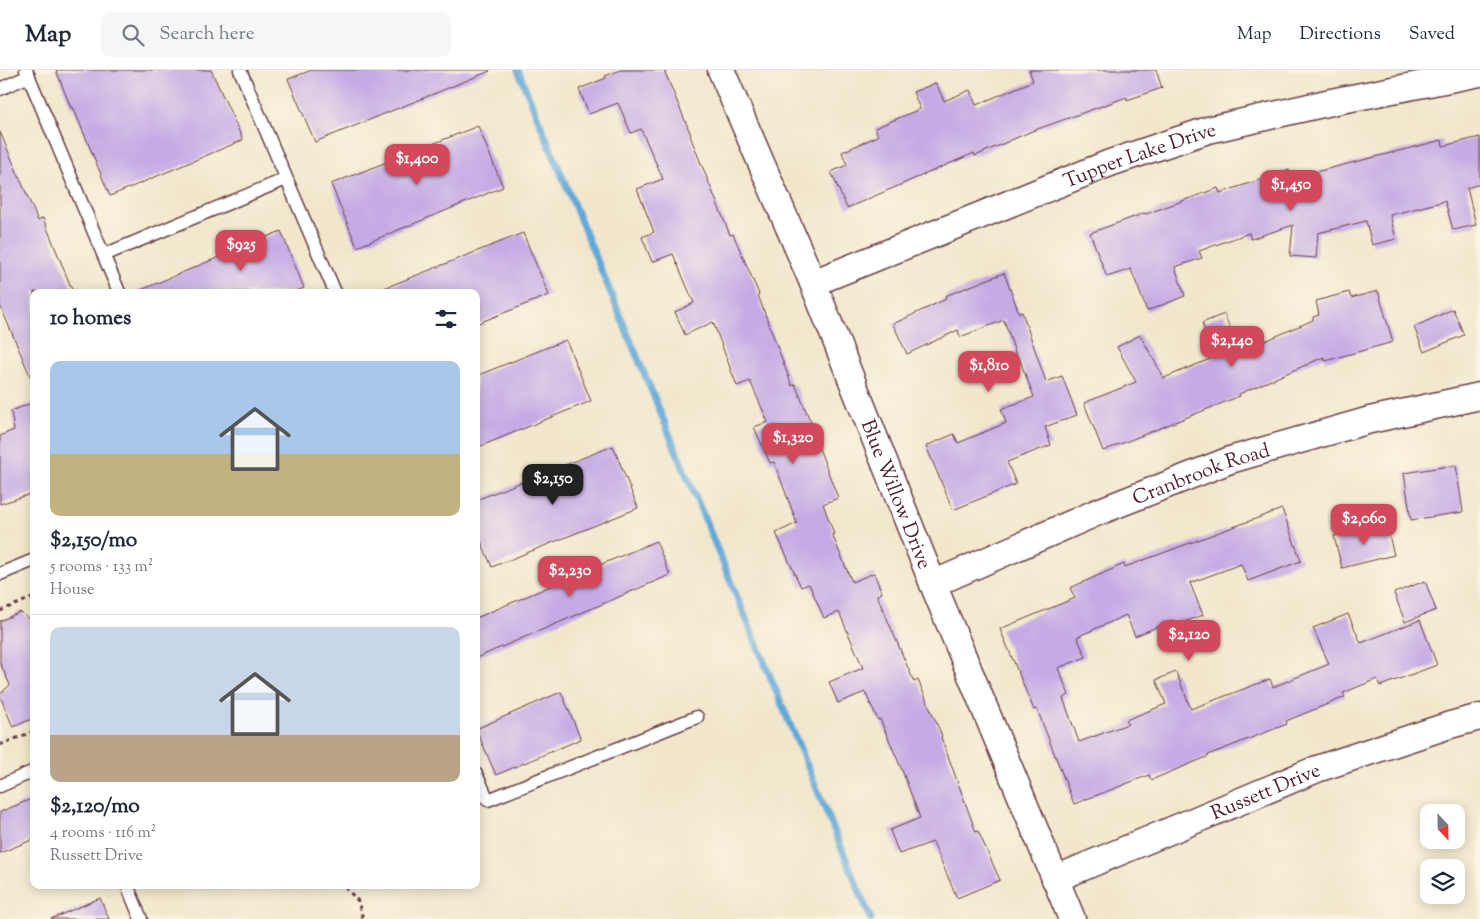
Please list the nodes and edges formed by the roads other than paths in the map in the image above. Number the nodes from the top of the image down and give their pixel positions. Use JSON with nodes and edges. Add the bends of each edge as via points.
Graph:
{"nodes":[{"id":1,"x":240,"y":70,"type":"edge"},
{"id":2,"x":721,"y":70,"type":"edge"},
{"id":3,"x":27,"y":73,"type":"edge"},
{"id":4,"x":1480,"y":73,"type":"edge"},
{"id":5,"x":0,"y":89,"type":"edge"},
{"id":6,"x":286,"y":179,"type":"junction"},
{"id":7,"x":104,"y":255,"type":"junction"},
{"id":8,"x":813,"y":283,"type":"junction"},
{"id":9,"x":118,"y":289,"type":"edge"},
{"id":10,"x":334,"y":289,"type":"edge"},
{"id":11,"x":1480,"y":396,"type":"edge"},
{"id":12,"x":30,"y":562,"type":"edge"},
{"id":13,"x":0,"y":574,"type":"edge"},
{"id":14,"x":933,"y":584,"type":"junction"},
{"id":15,"x":697,"y":717,"type":"dead end"},
{"id":16,"x":1480,"y":717,"type":"edge"},
{"id":17,"x":30,"y":773,"type":"edge"},
{"id":18,"x":480,"y":783,"type":"edge"},
{"id":19,"x":0,"y":786,"type":"edge"},
{"id":20,"x":1055,"y":879,"type":"junction"},
{"id":21,"x":129,"y":889,"type":"edge"},
{"id":22,"x":141,"y":919,"type":"edge"},
{"id":23,"x":1072,"y":919,"type":"edge"}],
"edges":[{"from":1,"to":6,"type":"lane"},
{"from":2,"to":8,"type":"street","name":"Blue Willow Drive"},
{"from":3,"to":5,"type":"lane"},
{"from":3,"to":7,"type":"lane"},
{"from":4,"to":8,"type":"street","name":"Tupper Lake Drive","via":[[1208,130],[1101,166]]},
{"from":6,"to":7,"type":"lane"},
{"from":6,"to":10,"type":"lane"},
{"from":7,"to":9,"type":"lane"},
{"from":8,"to":14,"type":"street","name":"Blue Willow Drive"},
{"from":11,"to":14,"type":"street","name":"Cranbrook Road","via":[[1370,420],[1230,460],[1098,512]]},
{"from":12,"to":13,"type":"lane"},
{"from":14,"to":20,"type":"street","name":"Blue Willow Drive"},
{"from":15,"to":18,"type":"lane","via":[[488,800]]},
{"from":16,"to":20,"type":"street","name":"Russett Drive","via":[[1317,769]]},
{"from":17,"to":19,"type":"lane"},
{"from":20,"to":23,"type":"street","name":"Blue Willow Drive"},
{"from":21,"to":22,"type":"lane"}]}
